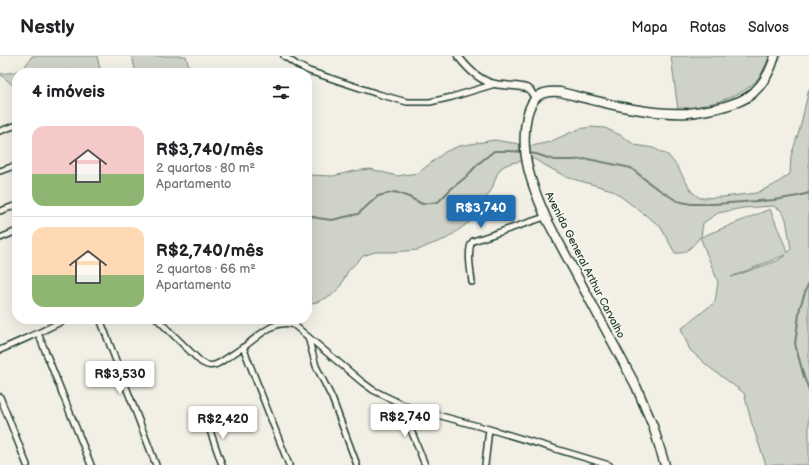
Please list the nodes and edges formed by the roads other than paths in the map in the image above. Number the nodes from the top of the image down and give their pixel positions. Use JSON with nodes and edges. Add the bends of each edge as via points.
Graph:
{"nodes":[{"id":1,"x":284,"y":56,"type":"edge"},
{"id":2,"x":458,"y":56,"type":"edge"},
{"id":3,"x":775,"y":56,"type":"edge"},
{"id":4,"x":303,"y":68,"type":"edge"},
{"id":5,"x":312,"y":72,"type":"edge"},
{"id":6,"x":495,"y":84,"type":"junction"},
{"id":7,"x":535,"y":98,"type":"junction"},
{"id":8,"x":12,"y":127,"type":"edge"},
{"id":9,"x":0,"y":131,"type":"edge"},
{"id":10,"x":12,"y":167,"type":"edge"},
{"id":11,"x":0,"y":171,"type":"edge"},
{"id":12,"x":12,"y":207,"type":"edge"},
{"id":13,"x":0,"y":211,"type":"edge"},
{"id":14,"x":545,"y":217,"type":"junction"},
{"id":15,"x":12,"y":233,"type":"edge"},
{"id":16,"x":0,"y":238,"type":"edge"},
{"id":17,"x":472,"y":282,"type":"dead end"},
{"id":18,"x":57,"y":324,"type":"edge"},
{"id":19,"x":102,"y":324,"type":"edge"},
{"id":20,"x":162,"y":324,"type":"edge"},
{"id":21,"x":291,"y":324,"type":"joint"},
{"id":22,"x":38,"y":333,"type":"junction"},
{"id":23,"x":308,"y":337,"type":"junction"},
{"id":24,"x":243,"y":347,"type":"junction"},
{"id":25,"x":0,"y":350,"type":"edge"},
{"id":26,"x":0,"y":397,"type":"edge"},
{"id":27,"x":408,"y":407,"type":"junction"},
{"id":28,"x":207,"y":422,"type":"dead end"},
{"id":29,"x":490,"y":429,"type":"junction"},
{"id":30,"x":27,"y":465,"type":"edge"},
{"id":31,"x":91,"y":465,"type":"edge"},
{"id":32,"x":156,"y":465,"type":"edge"},
{"id":33,"x":222,"y":465,"type":"edge"},
{"id":34,"x":289,"y":465,"type":"edge"},
{"id":35,"x":357,"y":465,"type":"edge"},
{"id":36,"x":425,"y":465,"type":"edge"},
{"id":37,"x":485,"y":465,"type":"edge"},
{"id":38,"x":609,"y":465,"type":"edge"},
{"id":39,"x":665,"y":465,"type":"edge"}],
"edges":[{"from":1,"to":4,"type":"street"},
{"from":2,"to":6,"type":"street","via":[[474,74]]},
{"from":3,"to":7,"type":"main road","via":[[770,72],[753,94],[742,100],[703,111],[651,111],[552,91]]},
{"from":5,"to":6,"type":"street","via":[[407,102],[430,102]]},
{"from":6,"to":7,"type":"street","via":[[526,88]]},
{"from":7,"to":14,"type":"main road","name":"Avenida General Arthur Carvalho","via":[[526,120],[525,152],[532,184]]},
{"from":8,"to":9,"type":"street"},
{"from":10,"to":11,"type":"street"},
{"from":12,"to":13,"type":"street"},
{"from":14,"to":17,"type":"street","via":[[473,241],[469,251]]},
{"from":14,"to":39,"type":"main road","name":"Avenida General Arthur Carvalho","via":[[636,386],[654,426]]},
{"from":15,"to":16,"type":"street"},
{"from":18,"to":22,"type":"street"},
{"from":19,"to":32,"type":"street"},
{"from":20,"to":24,"type":"street","via":[[201,362],[209,366],[219,364]]},
{"from":21,"to":23,"type":"street"},
{"from":21,"to":24,"type":"street","via":[[274,326]]},
{"from":22,"to":25,"type":"street"},
{"from":22,"to":31,"type":"street"},
{"from":23,"to":27,"type":"street","via":[[367,386]]},
{"from":23,"to":35,"type":"street","via":[[316,366],[332,398]]},
{"from":24,"to":34,"type":"street"},
{"from":26,"to":30,"type":"street"},
{"from":27,"to":29,"type":"street"},
{"from":27,"to":36,"type":"street","via":[[411,430]]},
{"from":28,"to":33,"type":"street"},
{"from":29,"to":37,"type":"street"},
{"from":29,"to":38,"type":"street"}]}
